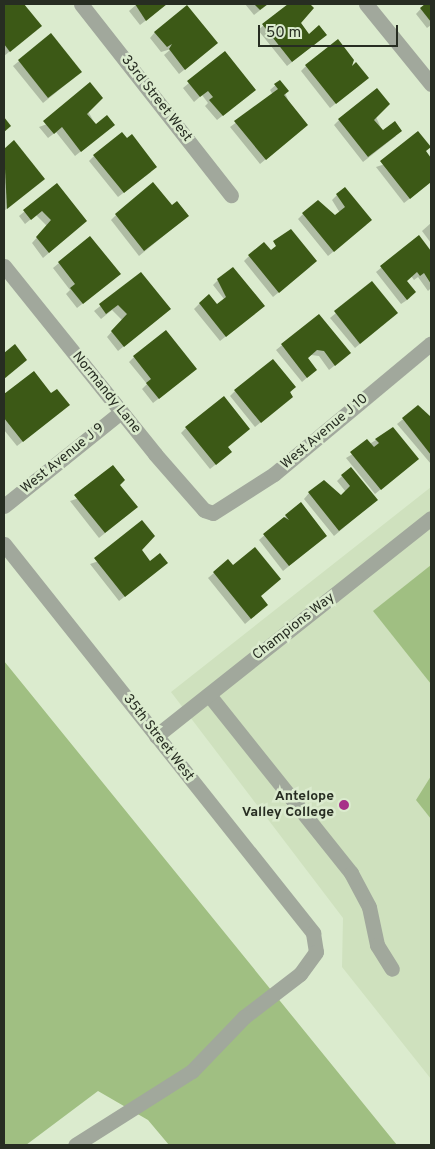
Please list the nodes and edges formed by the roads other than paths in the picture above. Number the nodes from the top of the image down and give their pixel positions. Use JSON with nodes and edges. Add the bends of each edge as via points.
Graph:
{"nodes":[{"id":1,"x":81,"y":4,"type":"edge"},
{"id":2,"x":366,"y":4,"type":"edge"},
{"id":3,"x":431,"y":84,"type":"edge"},
{"id":4,"x":231,"y":195,"type":"dead end"},
{"id":5,"x":4,"y":266,"type":"edge"},
{"id":6,"x":431,"y":343,"type":"edge"},
{"id":7,"x":121,"y":412,"type":"junction"},
{"id":8,"x":4,"y":506,"type":"edge"},
{"id":9,"x":214,"y":513,"type":"joint"},
{"id":10,"x":431,"y":518,"type":"edge"},
{"id":11,"x":4,"y":544,"type":"edge"},
{"id":12,"x":209,"y":695,"type":"junction"},
{"id":13,"x":156,"y":736,"type":"junction"},
{"id":14,"x":392,"y":969,"type":"dead end"},
{"id":15,"x":75,"y":1145,"type":"edge"}],
"edges":[{"from":1,"to":4,"type":"street","name":"33rd Street West"},
{"from":2,"to":3,"type":"street"},
{"from":5,"to":7,"type":"street","name":"Normandy Lane"},
{"from":6,"to":9,"type":"street","name":"West Avenue J 10","via":[[274,474]]},
{"from":7,"to":8,"type":"street","name":"West Avenue J 9"},
{"from":7,"to":9,"type":"street","name":"Normandy Lane","via":[[204,510]]},
{"from":10,"to":12,"type":"street","name":"Champions Way"},
{"from":11,"to":13,"type":"street","name":"35th Street West"},
{"from":12,"to":13,"type":"street","name":"Champions Way"},
{"from":12,"to":14,"type":"street","via":[[351,873],[369,907],[377,945]]},
{"from":13,"to":15,"type":"street","name":"35th Street West","via":[[313,933],[316,952],[300,974],[244,1017],[185,1076],[101,1125]]}]}
